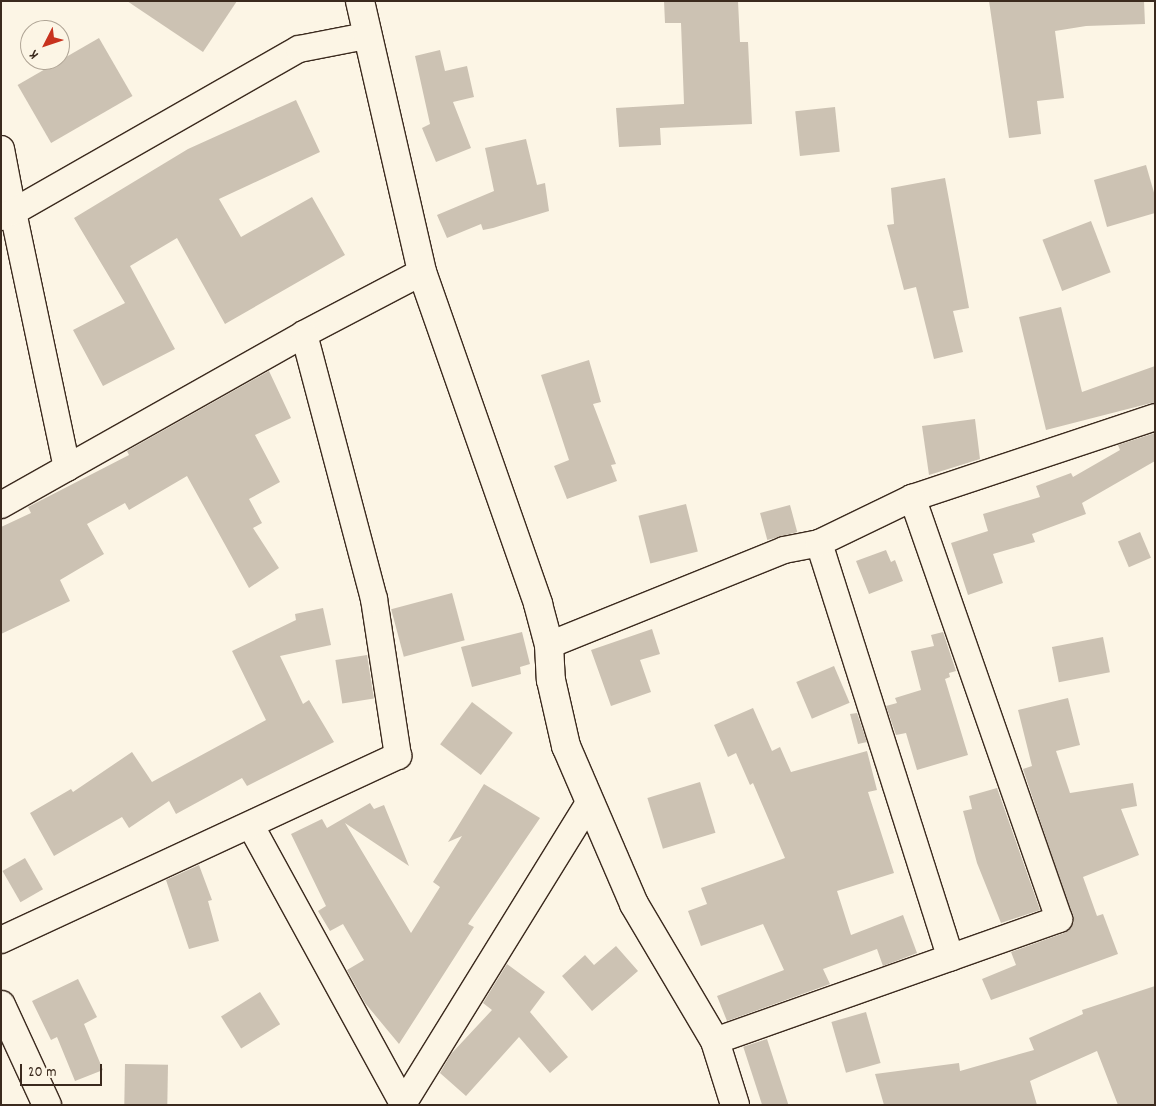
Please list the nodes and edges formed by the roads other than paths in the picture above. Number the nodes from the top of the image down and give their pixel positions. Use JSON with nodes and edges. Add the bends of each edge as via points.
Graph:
{"nodes":[{"id":1,"x":360,"y":1,"type":"edge"},
{"id":2,"x":366,"y":36,"type":"junction"},
{"id":3,"x":1,"y":149,"type":"edge"},
{"id":4,"x":7,"y":214,"type":"edge"},
{"id":5,"x":422,"y":272,"type":"junction"},
{"id":6,"x":304,"y":334,"type":"junction"},
{"id":7,"x":1155,"y":418,"type":"edge"},
{"id":8,"x":67,"y":468,"type":"junction"},
{"id":9,"x":912,"y":498,"type":"junction"},
{"id":10,"x":1,"y":506,"type":"edge"},
{"id":11,"x":818,"y":543,"type":"junction"},
{"id":12,"x":549,"y":645,"type":"junction"},
{"id":13,"x":588,"y":804,"type":"junction"},
{"id":14,"x":251,"y":826,"type":"junction"},
{"id":15,"x":1,"y":940,"type":"edge"},
{"id":16,"x":952,"y":958,"type":"junction"},
{"id":17,"x":1,"y":1005,"type":"edge"},
{"id":18,"x":715,"y":1041,"type":"junction"},
{"id":19,"x":47,"y":1105,"type":"edge"},
{"id":20,"x":735,"y":1105,"type":"edge"}],
"edges":[{"from":1,"to":2,"type":"street"},
{"from":2,"to":4,"type":"street","via":[[299,49]]},
{"from":2,"to":5,"type":"street"},
{"from":3,"to":4,"type":"street"},
{"from":4,"to":8,"type":"street"},
{"from":5,"to":6,"type":"street"},
{"from":5,"to":12,"type":"street","via":[[538,604]]},
{"from":6,"to":8,"type":"street"},
{"from":6,"to":14,"type":"street","via":[[374,599],[398,756]]},
{"from":7,"to":9,"type":"street"},
{"from":8,"to":10,"type":"street"},
{"from":9,"to":11,"type":"street"},
{"from":9,"to":16,"type":"street","via":[[1059,919]]},
{"from":11,"to":12,"type":"street","via":[[784,550]]},
{"from":11,"to":16,"type":"street"},
{"from":12,"to":13,"type":"street","via":[[551,680],[566,746]]},
{"from":13,"to":14,"type":"street","via":[[403,1104]]},
{"from":13,"to":18,"type":"street","via":[[634,904]]},
{"from":14,"to":15,"type":"street"},
{"from":16,"to":18,"type":"street"},
{"from":17,"to":19,"type":"street"},
{"from":18,"to":20,"type":"street"}]}
